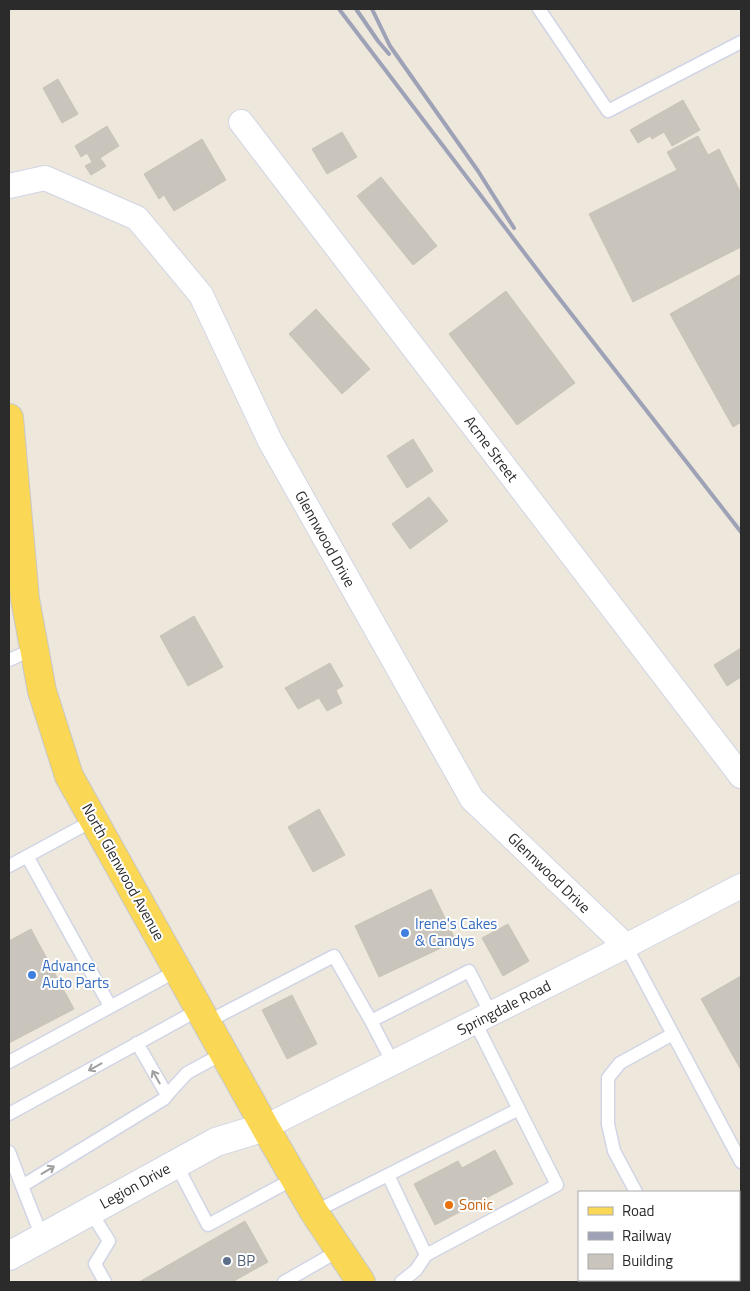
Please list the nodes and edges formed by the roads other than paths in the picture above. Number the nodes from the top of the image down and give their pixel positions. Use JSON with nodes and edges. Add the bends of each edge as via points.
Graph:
{"nodes":[{"id":1,"x":539,"y":9,"type":"edge"},
{"id":2,"x":741,"y":42,"type":"edge"},
{"id":3,"x":241,"y":122,"type":"dead end"},
{"id":4,"x":9,"y":186,"type":"edge"},
{"id":5,"x":9,"y":418,"type":"edge"},
{"id":6,"x":34,"y":649,"type":"junction"},
{"id":7,"x":9,"y":660,"type":"edge"},
{"id":8,"x":741,"y":776,"type":"edge"},
{"id":9,"x":94,"y":820,"type":"junction"},
{"id":10,"x":26,"y":856,"type":"junction"},
{"id":11,"x":9,"y":866,"type":"edge"},
{"id":12,"x":741,"y":886,"type":"edge"},
{"id":13,"x":626,"y":946,"type":"junction"},
{"id":14,"x":178,"y":970,"type":"junction"},
{"id":15,"x":110,"y":1006,"type":"junction"},
{"id":16,"x":203,"y":1015,"type":"junction"},
{"id":17,"x":483,"y":1018,"type":"junction"},
{"id":18,"x":371,"y":1021,"type":"junction"},
{"id":19,"x":673,"y":1034,"type":"junction"},
{"id":20,"x":137,"y":1043,"type":"junction"},
{"id":21,"x":224,"y":1053,"type":"junction"},
{"id":22,"x":9,"y":1062,"type":"edge"},
{"id":23,"x":393,"y":1063,"type":"junction"},
{"id":24,"x":167,"y":1095,"type":"junction"},
{"id":25,"x":519,"y":1110,"type":"junction"},
{"id":26,"x":9,"y":1114,"type":"edge"},
{"id":27,"x":266,"y":1127,"type":"junction"},
{"id":28,"x":9,"y":1152,"type":"edge"},
{"id":29,"x":741,"y":1162,"type":"edge"},
{"id":30,"x":176,"y":1164,"type":"junction"},
{"id":31,"x":388,"y":1175,"type":"junction"},
{"id":32,"x":295,"y":1178,"type":"junction"},
{"id":33,"x":22,"y":1186,"type":"junction"},
{"id":34,"x":635,"y":1191,"type":"edge"},
{"id":35,"x":90,"y":1211,"type":"junction"},
{"id":36,"x":314,"y":1212,"type":"junction"},
{"id":37,"x":42,"y":1237,"type":"junction"},
{"id":38,"x":340,"y":1250,"type":"junction"},
{"id":39,"x":426,"y":1254,"type":"junction"},
{"id":40,"x":9,"y":1256,"type":"edge"},
{"id":41,"x":105,"y":1282,"type":"edge"},
{"id":42,"x":284,"y":1282,"type":"edge"},
{"id":43,"x":361,"y":1282,"type":"edge"},
{"id":44,"x":401,"y":1282,"type":"edge"}],
"edges":[{"from":1,"to":2,"type":"lane","via":[[608,111]]},
{"from":3,"to":8,"type":"street","name":"Acme Street"},
{"from":4,"to":13,"type":"street","name":"Glennwood Drive","via":[[45,178],[137,218],[201,295],[270,442],[472,798]]},
{"from":5,"to":6,"type":"main road","name":"North Glenwood Avenue","via":[[25,600]]},
{"from":6,"to":7,"type":"lane"},
{"from":6,"to":9,"type":"main road","name":"North Glenwood Avenue","via":[[42,691],[69,776]]},
{"from":9,"to":10,"type":"lane"},
{"from":9,"to":14,"type":"main road","name":"North Glenwood Avenue"},
{"from":10,"to":11,"type":"lane"},
{"from":10,"to":15,"type":"lane"},
{"from":12,"to":13,"type":"street","name":"Springdale Road"},
{"from":13,"to":17,"type":"street","name":"Springdale Road"},
{"from":13,"to":19,"type":"lane"},
{"from":14,"to":15,"type":"lane"},
{"from":14,"to":16,"type":"main road","name":"North Glenwood Avenue"},
{"from":15,"to":22,"type":"lane"},
{"from":16,"to":18,"type":"lane","via":[[334,956]]},
{"from":16,"to":20,"type":"lane"},
{"from":16,"to":21,"type":"main road","name":"North Glenwood Avenue"},
{"from":17,"to":18,"type":"lane","via":[[469,971]]},
{"from":17,"to":23,"type":"street","name":"Springdale Road"},
{"from":17,"to":25,"type":"lane"},
{"from":18,"to":23,"type":"lane"},
{"from":19,"to":29,"type":"lane"},
{"from":19,"to":34,"type":"lane","via":[[620,1063],[608,1078],[608,1124],[614,1151]]},
{"from":24,"to":20,"type":"lane","one_way":true},
{"from":20,"to":26,"type":"lane","one_way":true},
{"from":21,"to":24,"type":"lane","via":[[187,1073]]},
{"from":21,"to":27,"type":"main road","name":"North Glenwood Avenue"},
{"from":23,"to":27,"type":"street","name":"Springdale Road"},
{"from":33,"to":24,"type":"lane","one_way":true},
{"from":25,"to":31,"type":"lane"},
{"from":25,"to":39,"type":"lane","via":[[557,1185]]},
{"from":27,"to":30,"type":"street","name":"Legion Drive","via":[[216,1142]]},
{"from":27,"to":32,"type":"main road","name":"North Glenwood Avenue"},
{"from":28,"to":33,"type":"lane"},
{"from":30,"to":32,"type":"lane","via":[[208,1224]]},
{"from":30,"to":35,"type":"street","name":"Legion Drive"},
{"from":31,"to":36,"type":"lane"},
{"from":31,"to":39,"type":"lane"},
{"from":32,"to":36,"type":"main road","name":"North Glenwood Avenue"},
{"from":33,"to":37,"type":"lane"},
{"from":35,"to":37,"type":"street","name":"Legion Drive"},
{"from":35,"to":41,"type":"lane","via":[[109,1241],[95,1264]]},
{"from":36,"to":38,"type":"main road","name":"North Glenwood Avenue"},
{"from":37,"to":40,"type":"street","name":"Legion Drive"},
{"from":38,"to":42,"type":"lane"},
{"from":38,"to":43,"type":"main road","name":"North Glenwood Avenue"},
{"from":39,"to":44,"type":"lane","via":[[416,1270]]}]}
